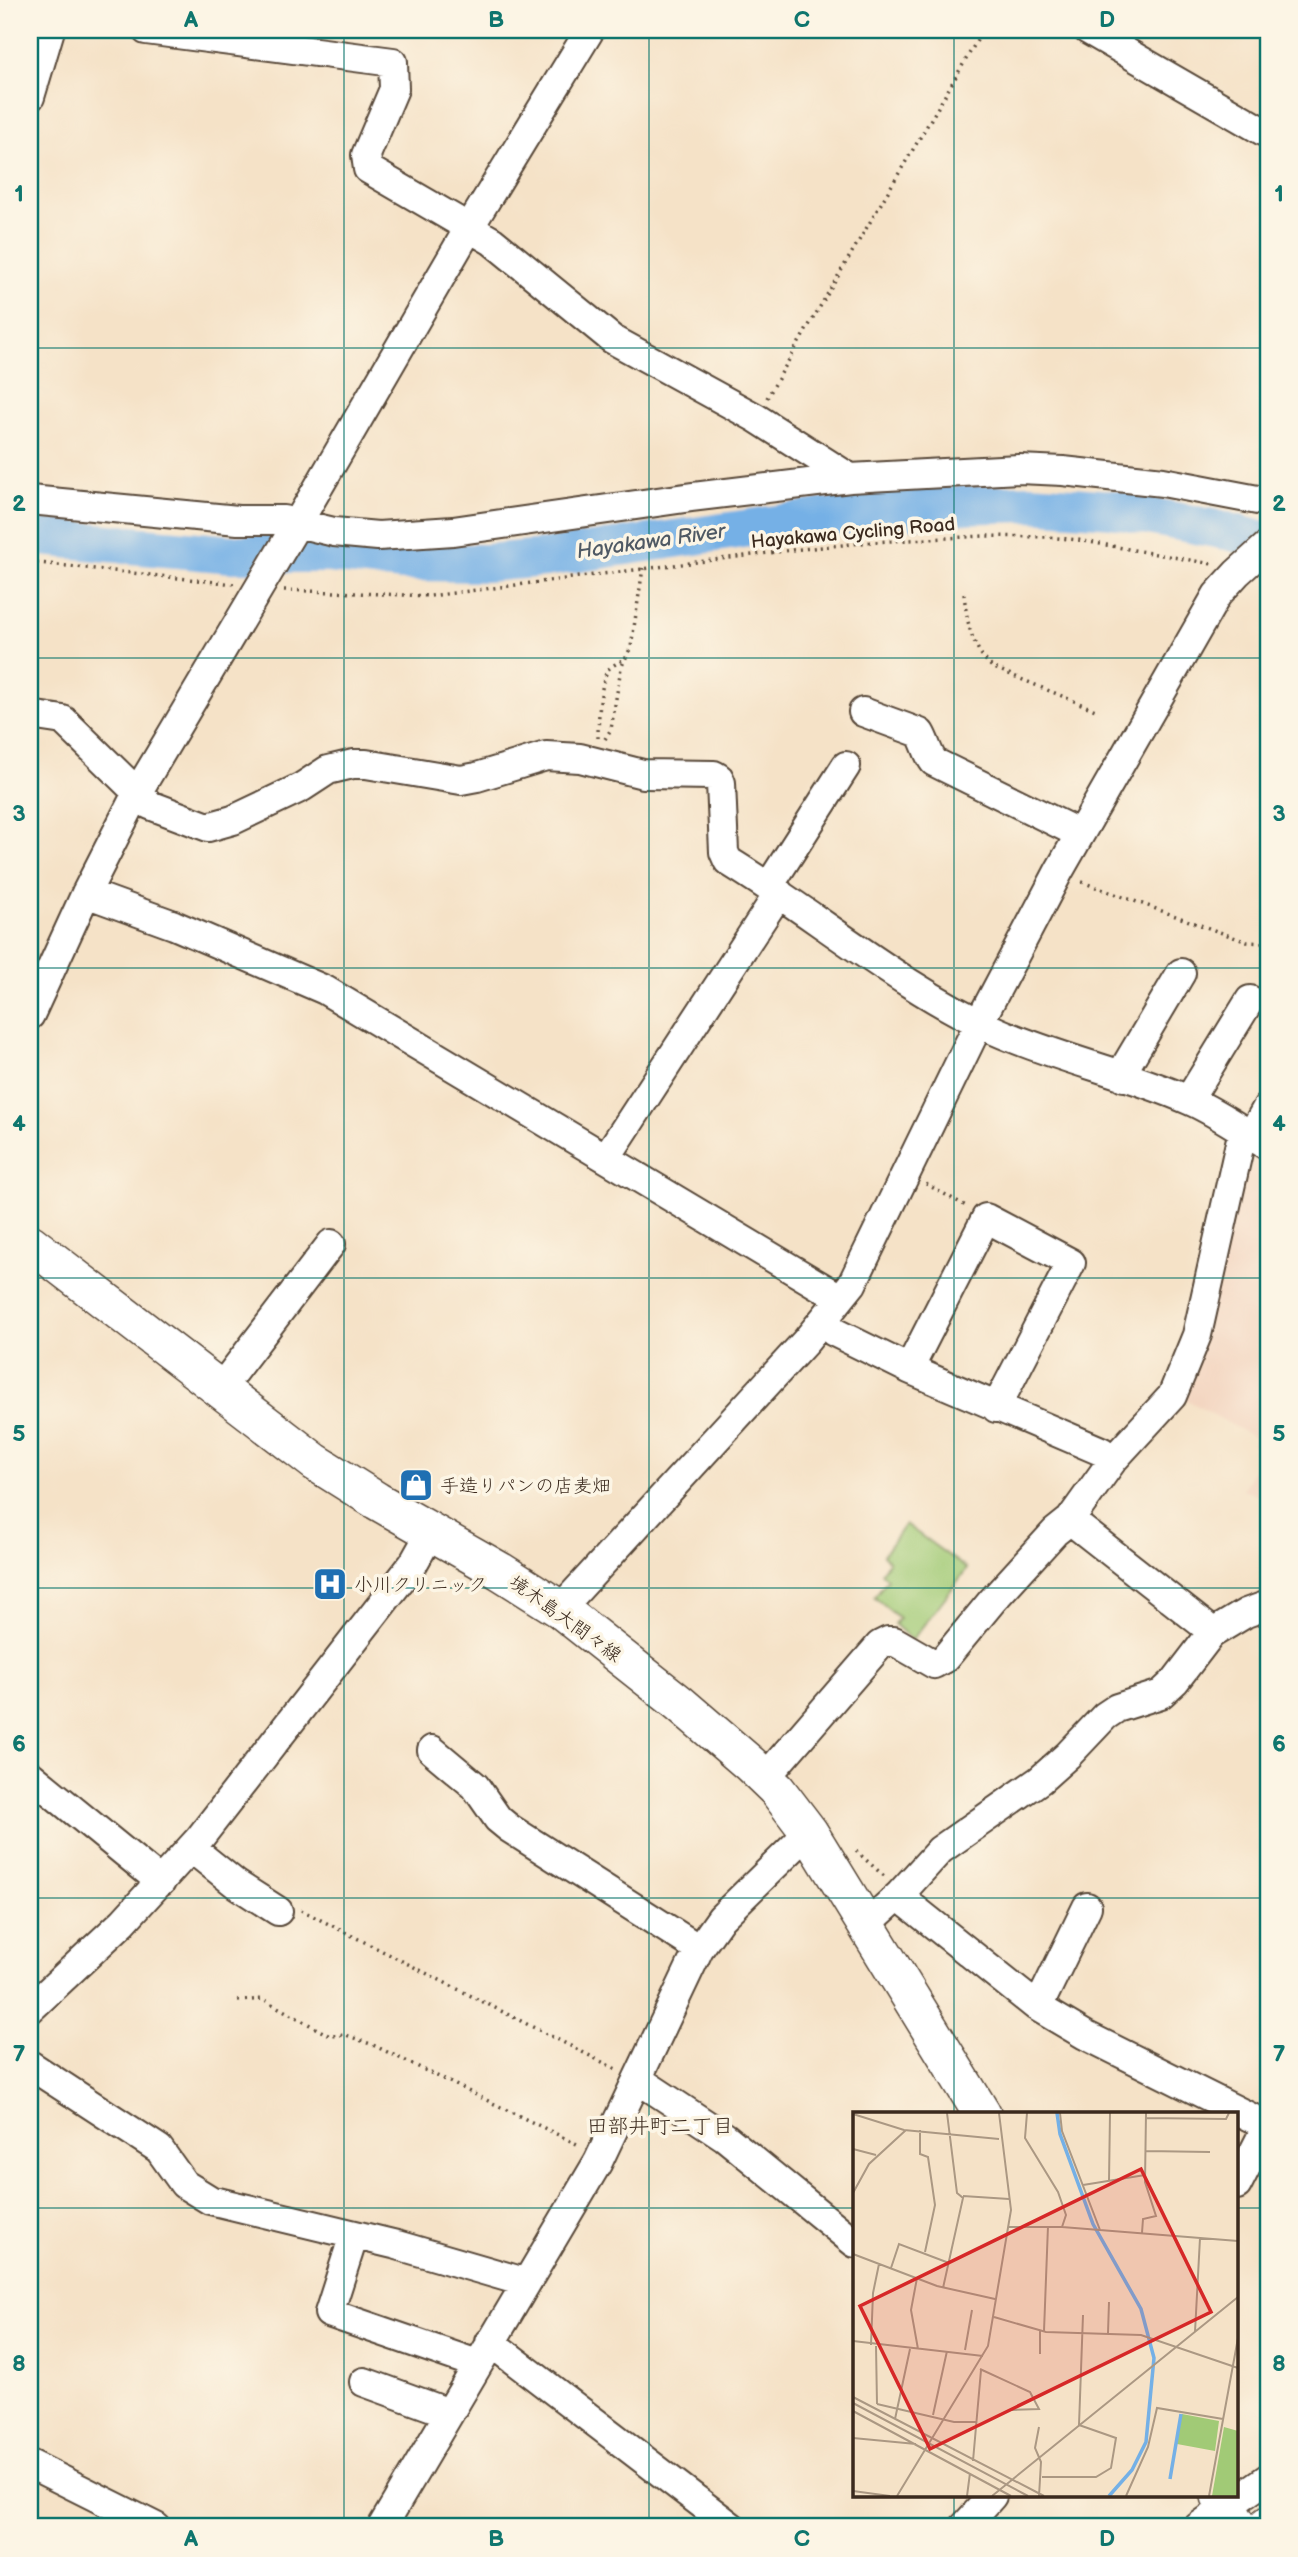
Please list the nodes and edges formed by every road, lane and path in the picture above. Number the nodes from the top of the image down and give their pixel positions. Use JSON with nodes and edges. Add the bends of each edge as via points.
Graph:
{"nodes":[{"id":1,"x":50,"y":30,"type":"edge"},
{"id":2,"x":146,"y":30,"type":"edge"},
{"id":3,"x":590,"y":30,"type":"edge"},
{"id":4,"x":983,"y":30,"type":"edge"},
{"id":5,"x":1088,"y":30,"type":"edge"},
{"id":6,"x":30,"y":97,"type":"edge"},
{"id":7,"x":1268,"y":134,"type":"edge"},
{"id":8,"x":469,"y":228,"type":"junction"},
{"id":9,"x":756,"y":418,"type":"junction"},
{"id":10,"x":850,"y":478,"type":"junction"},
{"id":11,"x":30,"y":500,"type":"edge"},
{"id":12,"x":1268,"y":502,"type":"edge"},
{"id":13,"x":294,"y":528,"type":"junction"},
{"id":14,"x":1268,"y":545,"type":"edge"},
{"id":15,"x":30,"y":562,"type":"edge"},
{"id":16,"x":1231,"y":566,"type":"junction"},
{"id":17,"x":643,"y":568,"type":"junction"},
{"id":18,"x":258,"y":586,"type":"junction"},
{"id":19,"x":964,"y":594,"type":"dead end"},
{"id":20,"x":624,"y":659,"type":"junction"},
{"id":21,"x":1098,"y":711,"type":"dead end"},
{"id":22,"x":863,"y":712,"type":"dead end"},
{"id":23,"x":30,"y":715,"type":"edge"},
{"id":24,"x":846,"y":766,"type":"dead end"},
{"id":25,"x":137,"y":793,"type":"junction"},
{"id":26,"x":1080,"y":834,"type":"junction"},
{"id":27,"x":1059,"y":871,"type":"junction"},
{"id":28,"x":774,"y":889,"type":"junction"},
{"id":29,"x":86,"y":893,"type":"junction"},
{"id":30,"x":1268,"y":943,"type":"edge"},
{"id":31,"x":1181,"y":974,"type":"dead end"},
{"id":32,"x":1250,"y":1000,"type":"dead end"},
{"id":33,"x":30,"y":1015,"type":"edge"},
{"id":34,"x":980,"y":1021,"type":"junction"},
{"id":35,"x":1124,"y":1077,"type":"junction"},
{"id":36,"x":1191,"y":1101,"type":"junction"},
{"id":37,"x":1268,"y":1106,"type":"edge"},
{"id":38,"x":1255,"y":1138,"type":"edge"},
{"id":39,"x":606,"y":1158,"type":"junction"},
{"id":40,"x":906,"y":1174,"type":"junction"},
{"id":41,"x":986,"y":1218,"type":"junction"},
{"id":42,"x":30,"y":1243,"type":"edge"},
{"id":43,"x":331,"y":1244,"type":"dead end"},
{"id":44,"x":832,"y":1310,"type":"junction"},
{"id":45,"x":909,"y":1369,"type":"junction"},
{"id":46,"x":220,"y":1389,"type":"junction"},
{"id":47,"x":996,"y":1408,"type":"junction"},
{"id":48,"x":1113,"y":1460,"type":"junction"},
{"id":49,"x":1070,"y":1520,"type":"junction"},
{"id":50,"x":431,"y":1532,"type":"junction"},
{"id":51,"x":1268,"y":1605,"type":"edge"},
{"id":52,"x":560,"y":1609,"type":"junction"},
{"id":53,"x":1211,"y":1634,"type":"junction"},
{"id":54,"x":432,"y":1750,"type":"dead end"},
{"id":55,"x":30,"y":1775,"type":"edge"},
{"id":56,"x":765,"y":1777,"type":"junction"},
{"id":57,"x":809,"y":1832,"type":"junction"},
{"id":58,"x":850,"y":1846,"type":"dead end"},
{"id":59,"x":191,"y":1848,"type":"junction"},
{"id":60,"x":161,"y":1882,"type":"junction"},
{"id":61,"x":895,"y":1887,"type":"junction"},
{"id":62,"x":284,"y":1907,"type":"joint"},
{"id":63,"x":1087,"y":1907,"type":"dead end"},
{"id":64,"x":866,"y":1925,"type":"junction"},
{"id":65,"x":699,"y":1949,"type":"junction"},
{"id":66,"x":238,"y":2001,"type":"dead end"},
{"id":67,"x":1036,"y":2006,"type":"junction"},
{"id":68,"x":30,"y":2009,"type":"edge"},
{"id":69,"x":30,"y":2065,"type":"edge"},
{"id":70,"x":639,"y":2080,"type":"junction"},
{"id":71,"x":981,"y":2112,"type":"edge"},
{"id":72,"x":1268,"y":2126,"type":"edge"},
{"id":73,"x":598,"y":2162,"type":"junction"},
{"id":74,"x":1238,"y":2183,"type":"edge"},
{"id":75,"x":354,"y":2235,"type":"junction"},
{"id":76,"x":853,"y":2241,"type":"edge"},
{"id":77,"x":524,"y":2285,"type":"junction"},
{"id":78,"x":484,"y":2353,"type":"junction"},
{"id":79,"x":364,"y":2382,"type":"dead end"},
{"id":80,"x":449,"y":2413,"type":"junction"},
{"id":81,"x":30,"y":2464,"type":"edge"},
{"id":82,"x":1268,"y":2479,"type":"edge"},
{"id":83,"x":990,"y":2498,"type":"edge"},
{"id":84,"x":1221,"y":2514,"type":"edge"},
{"id":85,"x":156,"y":2527,"type":"edge"},
{"id":86,"x":382,"y":2527,"type":"edge"},
{"id":87,"x":732,"y":2527,"type":"edge"},
{"id":88,"x":964,"y":2527,"type":"edge"}],
"edges":[{"from":1,"to":6,"type":"street"},
{"from":2,"to":8,"type":"street","via":[[393,62],[394,89],[366,155],[368,169]]},
{"from":3,"to":8,"type":"street"},
{"from":4,"to":9,"type":"path"},
{"from":5,"to":7,"type":"street"},
{"from":8,"to":9,"type":"street","via":[[612,339]]},
{"from":8,"to":13,"type":"street"},
{"from":9,"to":10,"type":"street"},
{"from":10,"to":12,"type":"street","via":[[1063,471],[1163,482]]},
{"from":10,"to":13,"type":"street","via":[[453,531],[377,536]]},
{"from":11,"to":13,"type":"street","via":[[237,520],[284,520]]},
{"from":13,"to":18,"type":"street"},
{"from":14,"to":16,"type":"street"},
{"from":15,"to":18,"type":"path","name":"Hayakawa Cycling Road"},
{"from":16,"to":17,"type":"path","name":"Hayakawa Cycling Road","via":[[1078,540],[1015,536],[872,542]]},
{"from":16,"to":26,"type":"street"},
{"from":17,"to":18,"type":"path","name":"Hayakawa Cycling Road","via":[[430,596]]},
{"from":17,"to":20,"type":"path","via":[[631,647]]},
{"from":18,"to":25,"type":"street"},
{"from":19,"to":21,"type":"path","via":[[976,646],[992,667]]},
{"from":20,"to":20,"type":"path","via":[[611,729],[598,746],[606,675]]},
{"from":22,"to":26,"type":"street","via":[[920,733],[934,762]]},
{"from":23,"to":25,"type":"street","via":[[63,720]]},
{"from":24,"to":28,"type":"street"},
{"from":25,"to":28,"type":"street","via":[[150,805],[208,827],[245,815],[328,770],[353,764],[461,780],[546,756],[580,758],[643,774],[714,775],[721,783],[725,856]]},
{"from":25,"to":29,"type":"street"},
{"from":26,"to":27,"type":"street"},
{"from":27,"to":30,"type":"path","via":[[1247,942]]},
{"from":27,"to":34,"type":"street"},
{"from":28,"to":34,"type":"street","via":[[865,954]]},
{"from":28,"to":39,"type":"street"},
{"from":29,"to":33,"type":"street"},
{"from":29,"to":39,"type":"street","via":[[325,990]]},
{"from":31,"to":35,"type":"street","via":[[1127,1064]]},
{"from":32,"to":36,"type":"street"},
{"from":34,"to":35,"type":"street"},
{"from":34,"to":40,"type":"street"},
{"from":35,"to":36,"type":"street"},
{"from":36,"to":38,"type":"street"},
{"from":37,"to":38,"type":"street"},
{"from":38,"to":48,"type":"street","via":[[1240,1143],[1196,1335],[1181,1378],[1172,1396]]},
{"from":39,"to":44,"type":"street"},
{"from":40,"to":41,"type":"path"},
{"from":40,"to":44,"type":"street","via":[[852,1284]]},
{"from":41,"to":45,"type":"street"},
{"from":41,"to":47,"type":"street","via":[[1071,1263]]},
{"from":42,"to":46,"type":"main road","name":"境木島大間々線"},
{"from":43,"to":46,"type":"street"},
{"from":44,"to":45,"type":"street","via":[[835,1332]]},
{"from":44,"to":52,"type":"street"},
{"from":45,"to":47,"type":"street"},
{"from":46,"to":50,"type":"main road","name":"境木島大間々線","via":[[315,1462]]},
{"from":47,"to":48,"type":"street"},
{"from":48,"to":49,"type":"street"},
{"from":49,"to":53,"type":"street"},
{"from":49,"to":56,"type":"street","via":[[940,1662],[926,1661],[894,1641],[880,1645]]},
{"from":50,"to":52,"type":"main road","name":"境木島大間々線"},
{"from":50,"to":59,"type":"street","via":[[413,1563]]},
{"from":51,"to":53,"type":"street"},
{"from":52,"to":56,"type":"main road","name":"境木島大間々線"},
{"from":53,"to":61,"type":"street","via":[[1168,1688],[1105,1716],[1040,1780]]},
{"from":54,"to":65,"type":"street","via":[[475,1786],[509,1828]]},
{"from":55,"to":60,"type":"street"},
{"from":56,"to":57,"type":"main road","name":"境木島大間々線"},
{"from":57,"to":64,"type":"main road","name":"境木島大間々線"},
{"from":57,"to":65,"type":"street","via":[[721,1918]]},
{"from":58,"to":61,"type":"path"},
{"from":59,"to":60,"type":"street"},
{"from":59,"to":62,"type":"street","via":[[236,1884]]},
{"from":60,"to":68,"type":"street"},
{"from":61,"to":64,"type":"street"},
{"from":61,"to":67,"type":"street","via":[[907,1903]]},
{"from":62,"to":70,"type":"path"},
{"from":63,"to":67,"type":"street"},
{"from":64,"to":71,"type":"main road","name":"境木島大間々線"},
{"from":65,"to":70,"type":"street"},
{"from":66,"to":73,"type":"path","via":[[263,1998],[330,2036],[346,2035],[373,2045],[589,2150]]},
{"from":67,"to":72,"type":"street"},
{"from":69,"to":75,"type":"street","via":[[159,2148],[184,2184],[210,2200]]},
{"from":70,"to":73,"type":"street"},
{"from":70,"to":76,"type":"street","via":[[725,2137]]},
{"from":72,"to":74,"type":"street"},
{"from":73,"to":77,"type":"street"},
{"from":75,"to":77,"type":"street"},
{"from":75,"to":78,"type":"street","via":[[329,2314]]},
{"from":77,"to":78,"type":"street"},
{"from":78,"to":80,"type":"street"},
{"from":78,"to":87,"type":"street"},
{"from":79,"to":80,"type":"street"},
{"from":80,"to":86,"type":"street"},
{"from":81,"to":85,"type":"street"},
{"from":82,"to":84,"type":"street"},
{"from":83,"to":88,"type":"street"}]}
